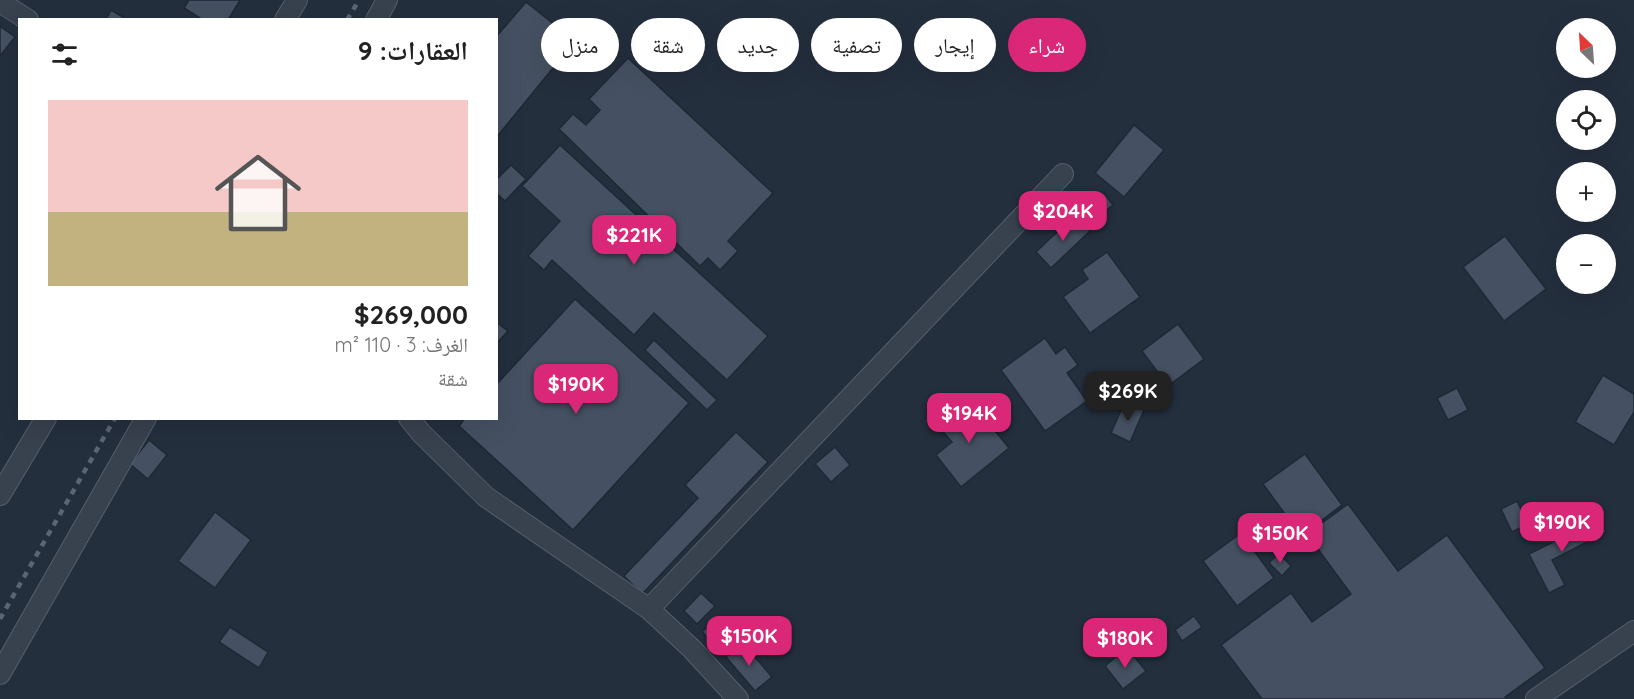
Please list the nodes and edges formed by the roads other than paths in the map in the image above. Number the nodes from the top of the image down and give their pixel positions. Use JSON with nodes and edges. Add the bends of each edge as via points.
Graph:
{"nodes":[{"id":1,"x":297,"y":0,"type":"edge"},
{"id":2,"x":387,"y":0,"type":"edge"},
{"id":3,"x":0,"y":2,"type":"edge"},
{"id":4,"x":25,"y":18,"type":"edge"},
{"id":5,"x":286,"y":18,"type":"edge"},
{"id":6,"x":377,"y":18,"type":"edge"},
{"id":7,"x":1063,"y":174,"type":"dead end"},
{"id":8,"x":45,"y":420,"type":"edge"},
{"id":9,"x":145,"y":420,"type":"edge"},
{"id":10,"x":411,"y":420,"type":"edge"},
{"id":11,"x":0,"y":495,"type":"edge"},
{"id":12,"x":649,"y":609,"type":"junction"},
{"id":13,"x":1634,"y":631,"type":"edge"},
{"id":14,"x":0,"y":674,"type":"edge"},
{"id":15,"x":738,"y":699,"type":"edge"},
{"id":16,"x":1536,"y":699,"type":"edge"}],
"edges":[{"from":1,"to":5,"type":"street"},
{"from":2,"to":6,"type":"street"},
{"from":3,"to":4,"type":"street"},
{"from":7,"to":12,"type":"street"},
{"from":8,"to":11,"type":"street"},
{"from":9,"to":14,"type":"street"},
{"from":10,"to":12,"type":"street","via":[[486,497]]},
{"from":12,"to":15,"type":"street"},
{"from":13,"to":16,"type":"street"}]}
